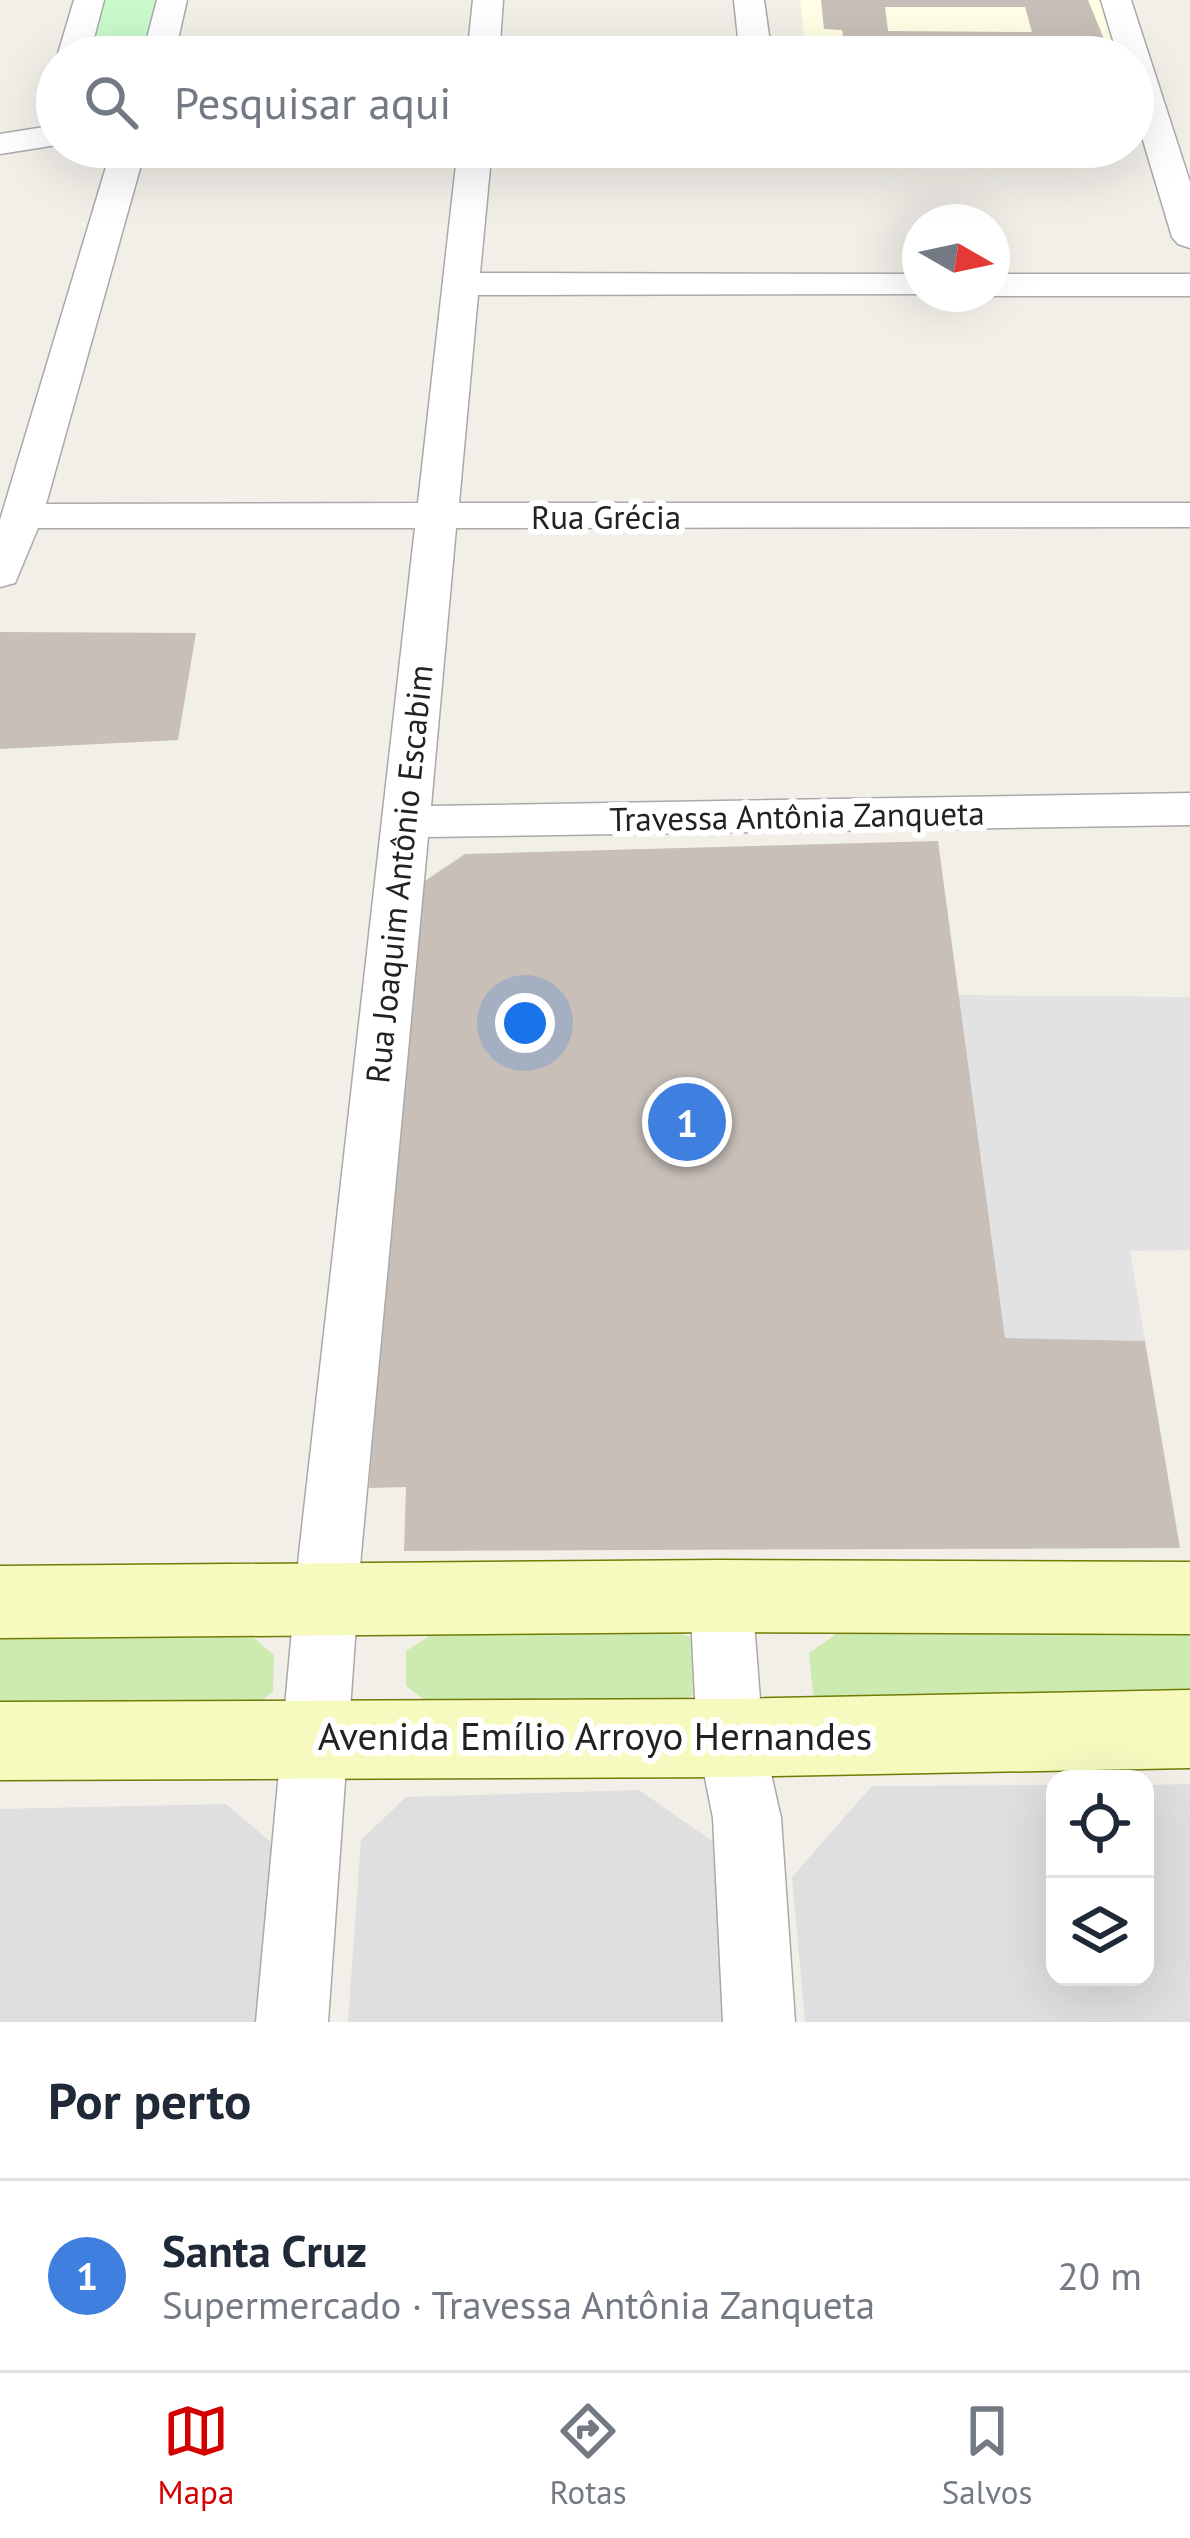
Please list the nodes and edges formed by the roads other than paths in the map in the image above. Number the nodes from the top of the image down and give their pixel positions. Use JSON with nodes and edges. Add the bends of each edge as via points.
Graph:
{"nodes":[{"id":1,"x":89,"y":0,"type":"edge"},
{"id":2,"x":172,"y":0,"type":"edge"},
{"id":3,"x":488,"y":0,"type":"edge"},
{"id":4,"x":749,"y":0,"type":"edge"},
{"id":5,"x":1116,"y":0,"type":"edge"},
{"id":6,"x":79,"y":36,"type":"edge"},
{"id":7,"x":163,"y":36,"type":"edge"},
{"id":8,"x":485,"y":36,"type":"edge"},
{"id":9,"x":753,"y":36,"type":"edge"},
{"id":10,"x":1129,"y":36,"type":"edge"},
{"id":11,"x":1154,"y":108,"type":"edge"},
{"id":12,"x":36,"y":133,"type":"edge"},
{"id":13,"x":0,"y":144,"type":"edge"},
{"id":14,"x":123,"y":168,"type":"edge"},
{"id":15,"x":473,"y":168,"type":"edge"},
{"id":16,"x":1190,"y":237,"type":"edge"},
{"id":17,"x":462,"y":284,"type":"junction"},
{"id":18,"x":902,"y":285,"type":"edge"},
{"id":19,"x":1010,"y":285,"type":"edge"},
{"id":20,"x":1190,"y":285,"type":"edge"},
{"id":21,"x":1190,"y":515,"type":"edge"},
{"id":22,"x":22,"y":516,"type":"junction"},
{"id":23,"x":438,"y":518,"type":"junction"},
{"id":24,"x":0,"y":574,"type":"edge"},
{"id":25,"x":1190,"y":809,"type":"edge"},
{"id":26,"x":404,"y":822,"type":"junction"},
{"id":27,"x":721,"y":1596,"type":"junction"},
{"id":28,"x":1190,"y":1598,"type":"edge"},
{"id":29,"x":328,"y":1601,"type":"junction"},
{"id":30,"x":0,"y":1602,"type":"edge"},
{"id":31,"x":1190,"y":1730,"type":"edge"},
{"id":32,"x":319,"y":1737,"type":"junction"},
{"id":33,"x":730,"y":1738,"type":"junction"},
{"id":34,"x":0,"y":1741,"type":"edge"},
{"id":35,"x":292,"y":2022,"type":"edge"},
{"id":36,"x":759,"y":2022,"type":"edge"}],
"edges":[{"from":1,"to":6,"type":"street"},
{"from":2,"to":7,"type":"street"},
{"from":3,"to":8,"type":"street"},
{"from":4,"to":9,"type":"street"},
{"from":5,"to":10,"type":"street"},
{"from":11,"to":16,"type":"street"},
{"from":12,"to":13,"type":"street"},
{"from":14,"to":22,"type":"street"},
{"from":15,"to":17,"type":"street","name":"Rua Joaquim Antônio Escabim"},
{"from":17,"to":18,"type":"street"},
{"from":17,"to":23,"type":"street","name":"Rua Joaquim Antônio Escabim"},
{"from":19,"to":20,"type":"street"},
{"from":21,"to":23,"type":"street","name":"Rua Grécia"},
{"from":22,"to":23,"type":"street","name":"Rua Grécia"},
{"from":22,"to":24,"type":"street"},
{"from":23,"to":26,"type":"street","name":"Rua Joaquim Antônio Escabim"},
{"from":25,"to":26,"type":"street","name":"Travessa Antônia Zanqueta"},
{"from":26,"to":29,"type":"street","name":"Rua Joaquim Antônio Escabim"},
{"from":27,"to":28,"type":"main road"},
{"from":27,"to":29,"type":"main road"},
{"from":27,"to":33,"type":"street"},
{"from":29,"to":30,"type":"main road"},
{"from":29,"to":32,"type":"street","name":"Rua Joaquim Antônio Escabim"},
{"from":31,"to":33,"type":"main road","name":"Avenida Emílio Arroyo Hernandes"},
{"from":32,"to":33,"type":"main road","name":"Avenida Emílio Arroyo Hernandes"},
{"from":32,"to":34,"type":"main road","name":"Avenida Emílio Arroyo Hernandes"},
{"from":32,"to":35,"type":"street","name":"Rua Joaquim Antônio Escabim","via":[[305,1818]]},
{"from":33,"to":36,"type":"street","via":[[747,1818]]}]}
